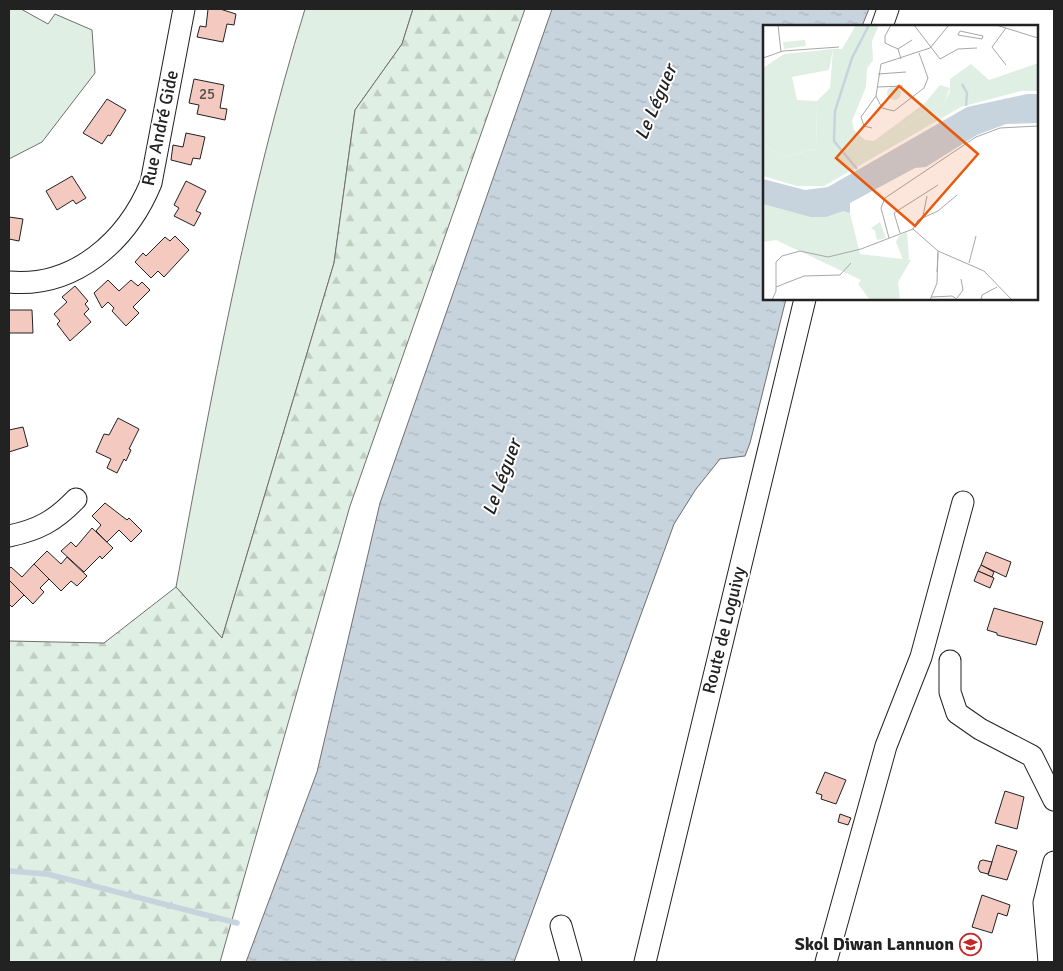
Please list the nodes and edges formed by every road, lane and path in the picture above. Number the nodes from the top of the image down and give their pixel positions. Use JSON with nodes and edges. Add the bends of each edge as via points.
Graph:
{"nodes":[{"id":1,"x":184,"y":9,"type":"edge"},
{"id":2,"x":888,"y":9,"type":"edge"},
{"id":3,"x":882,"y":25,"type":"edge"},
{"id":4,"x":9,"y":282,"type":"edge"},
{"id":5,"x":805,"y":300,"type":"edge"},
{"id":6,"x":76,"y":499,"type":"dead end"},
{"id":7,"x":963,"y":502,"type":"dead end"},
{"id":8,"x":9,"y":536,"type":"edge"},
{"id":9,"x":950,"y":662,"type":"dead end"},
{"id":10,"x":1054,"y":800,"type":"edge"},
{"id":11,"x":1054,"y":862,"type":"edge"},
{"id":12,"x":561,"y":926,"type":"dead end"},
{"id":13,"x":571,"y":962,"type":"edge"},
{"id":14,"x":645,"y":962,"type":"edge"},
{"id":15,"x":826,"y":962,"type":"edge"},
{"id":16,"x":1048,"y":962,"type":"edge"}],
"edges":[{"from":1,"to":4,"type":"street","name":"Rue André Gide","via":[[151,183],[142,205],[112,244],[94,259],[67,273],[45,279]]},
{"from":2,"to":3,"type":"street"},
{"from":5,"to":14,"type":"street","name":"Route de Loguivy"},
{"from":6,"to":8,"type":"street","via":[[60,516],[31,532]]},
{"from":7,"to":15,"type":"street","via":[[921,657],[886,746]]},
{"from":9,"to":10,"type":"street","via":[[950,692],[957,713],[1032,756]]},
{"from":11,"to":16,"type":"street","via":[[1044,903]]},
{"from":12,"to":13,"type":"street"}]}
